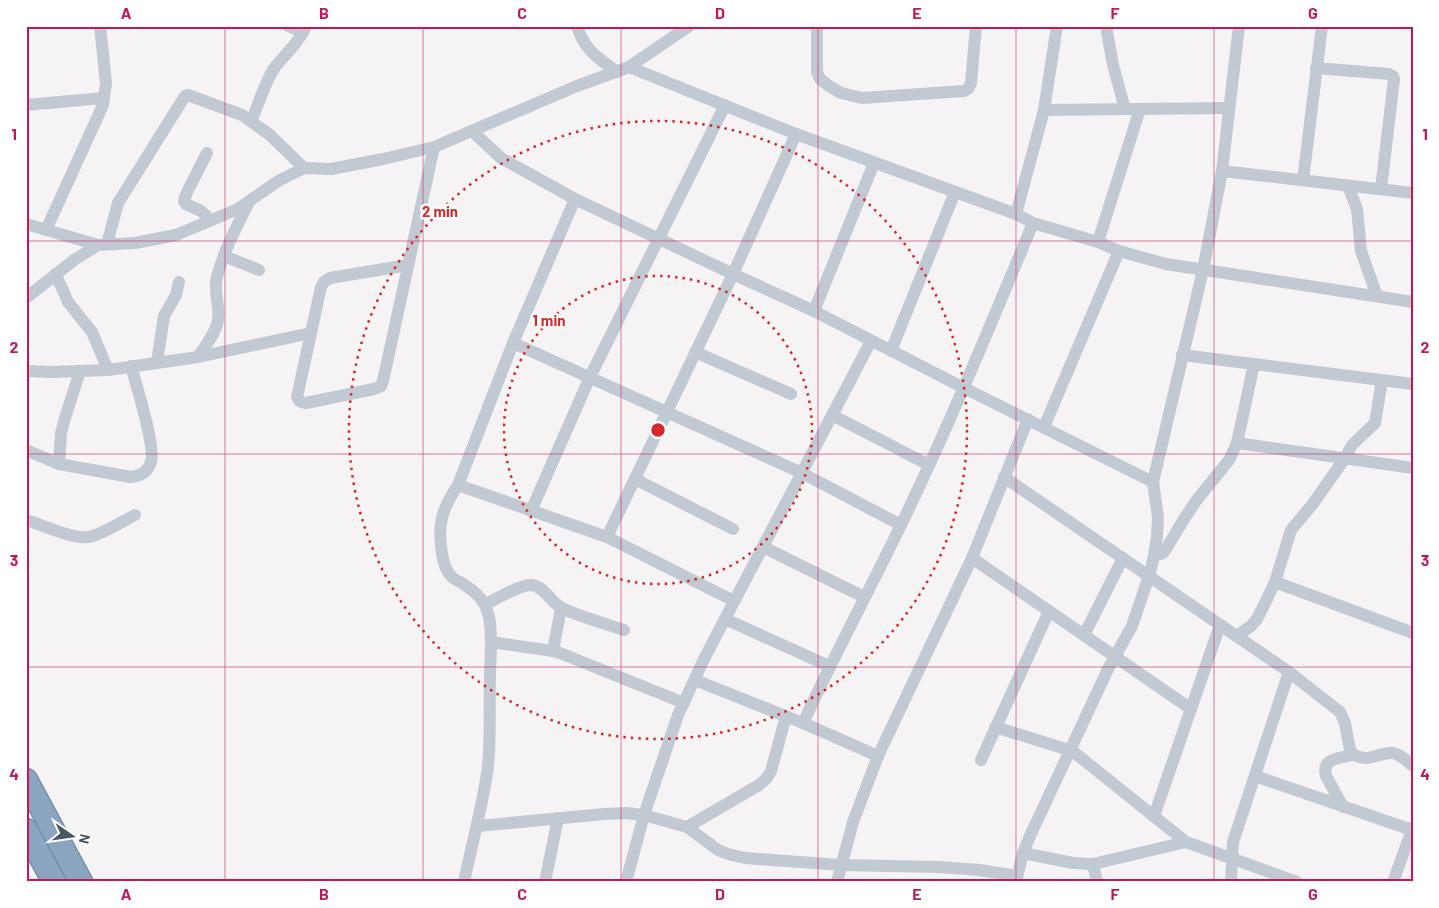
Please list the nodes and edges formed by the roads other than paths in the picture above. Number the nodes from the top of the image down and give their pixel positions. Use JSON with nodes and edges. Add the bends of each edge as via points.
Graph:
{"nodes":[{"id":1,"x":100,"y":26,"type":"edge"},
{"id":2,"x":288,"y":26,"type":"edge"},
{"id":3,"x":577,"y":26,"type":"edge"},
{"id":4,"x":689,"y":26,"type":"edge"},
{"id":5,"x":817,"y":26,"type":"edge"},
{"id":6,"x":976,"y":26,"type":"edge"},
{"id":7,"x":1056,"y":26,"type":"edge"},
{"id":8,"x":1106,"y":26,"type":"edge"},
{"id":9,"x":1239,"y":26,"type":"edge"},
{"id":10,"x":1322,"y":26,"type":"edge"},
{"id":11,"x":305,"y":29,"type":"edge"},
{"id":12,"x":629,"y":67,"type":"junction"},
{"id":13,"x":1316,"y":68,"type":"junction"},
{"id":14,"x":617,"y":72,"type":"junction"},
{"id":15,"x":104,"y":98,"type":"junction"},
{"id":16,"x":26,"y":104,"type":"edge"},
{"id":17,"x":725,"y":105,"type":"junction"},
{"id":18,"x":1230,"y":108,"type":"junction"},
{"id":19,"x":1125,"y":109,"type":"junction"},
{"id":20,"x":1140,"y":109,"type":"junction"},
{"id":21,"x":1044,"y":110,"type":"junction"},
{"id":22,"x":251,"y":121,"type":"junction"},
{"id":23,"x":472,"y":130,"type":"junction"},
{"id":24,"x":796,"y":134,"type":"junction"},
{"id":25,"x":434,"y":147,"type":"junction"},
{"id":26,"x":208,"y":153,"type":"dead end"},
{"id":27,"x":874,"y":163,"type":"junction"},
{"id":28,"x":304,"y":168,"type":"junction"},
{"id":29,"x":1222,"y":171,"type":"junction"},
{"id":30,"x":1303,"y":180,"type":"junction"},
{"id":31,"x":1348,"y":186,"type":"junction"},
{"id":32,"x":1381,"y":190,"type":"junction"},
{"id":33,"x":956,"y":192,"type":"junction"},
{"id":34,"x":1413,"y":193,"type":"edge"},
{"id":35,"x":575,"y":199,"type":"junction"},
{"id":36,"x":250,"y":200,"type":"junction"},
{"id":37,"x":1016,"y":214,"type":"junction"},
{"id":38,"x":211,"y":220,"type":"junction"},
{"id":39,"x":1034,"y":223,"type":"junction"},
{"id":40,"x":26,"y":224,"type":"edge"},
{"id":41,"x":46,"y":230,"type":"junction"},
{"id":42,"x":659,"y":239,"type":"junction"},
{"id":43,"x":1098,"y":242,"type":"junction"},
{"id":44,"x":103,"y":245,"type":"junction"},
{"id":45,"x":1119,"y":251,"type":"junction"},
{"id":46,"x":224,"y":256,"type":"junction"},
{"id":47,"x":408,"y":265,"type":"junction"},
{"id":48,"x":259,"y":270,"type":"dead end"},
{"id":49,"x":1203,"y":270,"type":"junction"},
{"id":50,"x":55,"y":274,"type":"junction"},
{"id":51,"x":733,"y":274,"type":"junction"},
{"id":52,"x":179,"y":282,"type":"dead end"},
{"id":53,"x":29,"y":292,"type":"edge"},
{"id":54,"x":1377,"y":296,"type":"junction"},
{"id":55,"x":1413,"y":302,"type":"edge"},
{"id":56,"x":814,"y":311,"type":"junction"},
{"id":57,"x":311,"y":333,"type":"junction"},
{"id":58,"x":871,"y":341,"type":"junction"},
{"id":59,"x":513,"y":343,"type":"junction"},
{"id":60,"x":891,"y":351,"type":"junction"},
{"id":61,"x":695,"y":352,"type":"junction"},
{"id":62,"x":1182,"y":355,"type":"junction"},
{"id":63,"x":198,"y":357,"type":"junction"},
{"id":64,"x":157,"y":362,"type":"junction"},
{"id":65,"x":1254,"y":364,"type":"junction"},
{"id":66,"x":131,"y":366,"type":"junction"},
{"id":67,"x":108,"y":370,"type":"junction"},
{"id":68,"x":26,"y":371,"type":"edge"},
{"id":69,"x":80,"y":371,"type":"junction"},
{"id":70,"x":590,"y":377,"type":"junction"},
{"id":71,"x":1382,"y":380,"type":"junction"},
{"id":72,"x":1413,"y":384,"type":"edge"},
{"id":73,"x":964,"y":388,"type":"junction"},
{"id":74,"x":791,"y":394,"type":"dead end"},
{"id":75,"x":666,"y":412,"type":"junction"},
{"id":76,"x":832,"y":415,"type":"junction"},
{"id":77,"x":1028,"y":419,"type":"junction"},
{"id":78,"x":1044,"y":426,"type":"junction"},
{"id":79,"x":1237,"y":443,"type":"junction"},
{"id":80,"x":26,"y":450,"type":"edge"},
{"id":81,"x":1345,"y":458,"type":"junction"},
{"id":82,"x":59,"y":464,"type":"junction"},
{"id":83,"x":929,"y":465,"type":"junction"},
{"id":84,"x":1413,"y":468,"type":"edge"},
{"id":85,"x":802,"y":473,"type":"junction"},
{"id":86,"x":1004,"y":477,"type":"junction"},
{"id":87,"x":635,"y":479,"type":"junction"},
{"id":88,"x":1153,"y":482,"type":"junction"},
{"id":89,"x":458,"y":485,"type":"junction"},
{"id":90,"x":530,"y":511,"type":"junction"},
{"id":91,"x":135,"y":515,"type":"dead end"},
{"id":92,"x":26,"y":520,"type":"edge"},
{"id":93,"x":901,"y":525,"type":"junction"},
{"id":94,"x":732,"y":529,"type":"dead end"},
{"id":95,"x":607,"y":537,"type":"junction"},
{"id":96,"x":763,"y":547,"type":"junction"},
{"id":97,"x":1154,"y":556,"type":"junction"},
{"id":98,"x":972,"y":558,"type":"junction"},
{"id":99,"x":1123,"y":558,"type":"junction"},
{"id":100,"x":1149,"y":576,"type":"junction"},
{"id":101,"x":1275,"y":582,"type":"junction"},
{"id":102,"x":864,"y":597,"type":"junction"},
{"id":103,"x":734,"y":601,"type":"junction"},
{"id":104,"x":486,"y":604,"type":"junction"},
{"id":105,"x":561,"y":608,"type":"junction"},
{"id":106,"x":1050,"y":611,"type":"junction"},
{"id":107,"x":725,"y":619,"type":"junction"},
{"id":108,"x":1220,"y":625,"type":"junction"},
{"id":109,"x":624,"y":630,"type":"dead end"},
{"id":110,"x":1413,"y":633,"type":"edge"},
{"id":111,"x":1084,"y":635,"type":"junction"},
{"id":112,"x":1237,"y":636,"type":"junction"},
{"id":113,"x":491,"y":642,"type":"junction"},
{"id":114,"x":553,"y":651,"type":"junction"},
{"id":115,"x":1115,"y":657,"type":"junction"},
{"id":116,"x":829,"y":666,"type":"junction"},
{"id":117,"x":1289,"y":672,"type":"junction"},
{"id":118,"x":695,"y":680,"type":"junction"},
{"id":119,"x":684,"y":703,"type":"junction"},
{"id":120,"x":1191,"y":709,"type":"junction"},
{"id":121,"x":786,"y":716,"type":"junction"},
{"id":122,"x":803,"y":722,"type":"junction"},
{"id":123,"x":995,"y":727,"type":"junction"},
{"id":124,"x":1069,"y":750,"type":"junction"},
{"id":125,"x":1354,"y":755,"type":"junction"},
{"id":126,"x":878,"y":756,"type":"junction"},
{"id":127,"x":981,"y":760,"type":"dead end"},
{"id":128,"x":1413,"y":766,"type":"edge"},
{"id":129,"x":1255,"y":776,"type":"junction"},
{"id":130,"x":26,"y":780,"type":"edge"},
{"id":131,"x":1343,"y":807,"type":"junction"},
{"id":132,"x":644,"y":815,"type":"junction"},
{"id":133,"x":1154,"y":816,"type":"junction"},
{"id":134,"x":558,"y":818,"type":"junction"},
{"id":135,"x":478,"y":826,"type":"junction"},
{"id":136,"x":687,"y":827,"type":"junction"},
{"id":137,"x":1412,"y":829,"type":"edge"},
{"id":138,"x":26,"y":830,"type":"edge"},
{"id":139,"x":1186,"y":842,"type":"junction"},
{"id":140,"x":1023,"y":853,"type":"junction"},
{"id":141,"x":1232,"y":859,"type":"junction"},
{"id":142,"x":1093,"y":864,"type":"junction"},
{"id":143,"x":841,"y":865,"type":"junction"},
{"id":144,"x":1017,"y":879,"type":"edge"},
{"id":145,"x":54,"y":882,"type":"edge"},
{"id":146,"x":81,"y":882,"type":"edge"},
{"id":147,"x":464,"y":882,"type":"edge"},
{"id":148,"x":545,"y":882,"type":"edge"},
{"id":149,"x":626,"y":882,"type":"edge"},
{"id":150,"x":836,"y":882,"type":"edge"},
{"id":151,"x":1097,"y":882,"type":"edge"},
{"id":152,"x":1231,"y":882,"type":"edge"},
{"id":153,"x":1298,"y":882,"type":"edge"},
{"id":154,"x":1393,"y":882,"type":"edge"}],
"edges":[{"from":1,"to":15,"type":"street","via":[[106,83]]},
{"from":2,"to":11,"type":"street"},
{"from":3,"to":14,"type":"street","via":[[586,47]]},
{"from":4,"to":12,"type":"street"},
{"from":5,"to":6,"type":"street","via":[[816,64],[820,79],[841,92],[862,98],[964,91],[971,83]]},
{"from":7,"to":21,"type":"street"},
{"from":8,"to":19,"type":"street"},
{"from":9,"to":18,"type":"street"},
{"from":10,"to":13,"type":"street"},
{"from":11,"to":22,"type":"street","via":[[276,66]]},
{"from":12,"to":14,"type":"street"},
{"from":12,"to":17,"type":"street"},
{"from":13,"to":30,"type":"street"},
{"from":13,"to":32,"type":"street","via":[[1389,74],[1394,79]]},
{"from":14,"to":23,"type":"street"},
{"from":15,"to":16,"type":"street"},
{"from":15,"to":41,"type":"street"},
{"from":17,"to":24,"type":"street"},
{"from":17,"to":42,"type":"street"},
{"from":18,"to":20,"type":"street"},
{"from":18,"to":29,"type":"street"},
{"from":19,"to":20,"type":"street"},
{"from":19,"to":21,"type":"street"},
{"from":20,"to":43,"type":"street"},
{"from":21,"to":37,"type":"street"},
{"from":22,"to":28,"type":"street"},
{"from":22,"to":44,"type":"street","via":[[185,96],[118,203]]},
{"from":23,"to":25,"type":"street"},
{"from":23,"to":35,"type":"street","via":[[501,158]]},
{"from":24,"to":27,"type":"street"},
{"from":24,"to":51,"type":"street"},
{"from":25,"to":28,"type":"street","via":[[332,168]]},
{"from":25,"to":47,"type":"street"},
{"from":26,"to":38,"type":"street","via":[[184,201]]},
{"from":27,"to":33,"type":"street"},
{"from":27,"to":56,"type":"street"},
{"from":28,"to":36,"type":"street","via":[[278,180]]},
{"from":29,"to":30,"type":"street"},
{"from":29,"to":49,"type":"street"},
{"from":30,"to":31,"type":"street"},
{"from":31,"to":32,"type":"street"},
{"from":31,"to":54,"type":"street","via":[[1357,209],[1360,251]]},
{"from":32,"to":34,"type":"street"},
{"from":33,"to":37,"type":"street"},
{"from":33,"to":60,"type":"street"},
{"from":35,"to":42,"type":"street"},
{"from":35,"to":59,"type":"street"},
{"from":36,"to":38,"type":"street","via":[[238,209]]},
{"from":36,"to":46,"type":"street"},
{"from":37,"to":39,"type":"street"},
{"from":38,"to":44,"type":"street","via":[[176,235]]},
{"from":39,"to":43,"type":"street"},
{"from":39,"to":73,"type":"street"},
{"from":40,"to":41,"type":"street"},
{"from":41,"to":44,"type":"street"},
{"from":42,"to":51,"type":"street"},
{"from":42,"to":70,"type":"street"},
{"from":43,"to":45,"type":"street"},
{"from":44,"to":50,"type":"street"},
{"from":45,"to":49,"type":"street"},
{"from":45,"to":78,"type":"street"},
{"from":46,"to":48,"type":"street"},
{"from":46,"to":63,"type":"street","via":[[215,288],[218,323]]},
{"from":47,"to":57,"type":"street","via":[[330,278],[324,282]]},
{"from":47,"to":57,"type":"street","via":[[381,386],[301,402],[297,397]]},
{"from":49,"to":54,"type":"street"},
{"from":49,"to":62,"type":"street"},
{"from":50,"to":53,"type":"street"},
{"from":50,"to":67,"type":"street","via":[[68,302],[92,332]]},
{"from":51,"to":56,"type":"street"},
{"from":51,"to":61,"type":"street"},
{"from":52,"to":64,"type":"street","via":[[162,323]]},
{"from":54,"to":55,"type":"street"},
{"from":56,"to":58,"type":"street"},
{"from":57,"to":63,"type":"street"},
{"from":58,"to":60,"type":"street"},
{"from":58,"to":76,"type":"street"},
{"from":59,"to":70,"type":"street"},
{"from":59,"to":89,"type":"street"},
{"from":60,"to":73,"type":"street"},
{"from":61,"to":74,"type":"street"},
{"from":61,"to":75,"type":"street"},
{"from":62,"to":65,"type":"street"},
{"from":62,"to":88,"type":"street"},
{"from":63,"to":64,"type":"street"},
{"from":64,"to":66,"type":"street"},
{"from":65,"to":71,"type":"street"},
{"from":65,"to":79,"type":"street"},
{"from":66,"to":67,"type":"street"},
{"from":66,"to":82,"type":"street","via":[[153,448],[147,469],[142,475],[131,477]]},
{"from":67,"to":69,"type":"street"},
{"from":68,"to":69,"type":"street"},
{"from":69,"to":82,"type":"street","via":[[65,418]]},
{"from":70,"to":75,"type":"street"},
{"from":70,"to":90,"type":"street"},
{"from":71,"to":72,"type":"street"},
{"from":71,"to":81,"type":"street","via":[[1375,423],[1352,445]]},
{"from":73,"to":77,"type":"street"},
{"from":73,"to":83,"type":"street"},
{"from":75,"to":85,"type":"street"},
{"from":75,"to":87,"type":"street"},
{"from":76,"to":83,"type":"street"},
{"from":76,"to":85,"type":"street"},
{"from":77,"to":78,"type":"street"},
{"from":77,"to":86,"type":"street"},
{"from":78,"to":88,"type":"street"},
{"from":79,"to":81,"type":"street"},
{"from":79,"to":97,"type":"street","via":[[1230,460],[1196,500],[1166,549]]},
{"from":80,"to":82,"type":"street"},
{"from":81,"to":84,"type":"street"},
{"from":81,"to":101,"type":"street","via":[[1289,534]]},
{"from":83,"to":93,"type":"street"},
{"from":85,"to":93,"type":"street"},
{"from":85,"to":96,"type":"street"},
{"from":86,"to":98,"type":"street"},
{"from":86,"to":99,"type":"street"},
{"from":87,"to":94,"type":"street"},
{"from":87,"to":95,"type":"street"},
{"from":88,"to":97,"type":"street","via":[[1158,517]]},
{"from":89,"to":90,"type":"street"},
{"from":89,"to":104,"type":"street","via":[[446,505],[440,526],[442,557],[453,579]]},
{"from":90,"to":95,"type":"street"},
{"from":91,"to":92,"type":"street","via":[[92,537],[68,535]]},
{"from":93,"to":102,"type":"street"},
{"from":95,"to":103,"type":"street"},
{"from":96,"to":102,"type":"street"},
{"from":96,"to":103,"type":"street"},
{"from":97,"to":100,"type":"street"},
{"from":98,"to":106,"type":"street"},
{"from":98,"to":126,"type":"street"},
{"from":99,"to":100,"type":"street"},
{"from":99,"to":111,"type":"street"},
{"from":100,"to":108,"type":"street"},
{"from":100,"to":115,"type":"street","via":[[1132,626]]},
{"from":101,"to":110,"type":"street"},
{"from":101,"to":112,"type":"street","via":[[1252,626]]},
{"from":102,"to":116,"type":"street"},
{"from":103,"to":107,"type":"street"},
{"from":104,"to":105,"type":"street","via":[[533,585]]},
{"from":104,"to":113,"type":"street"},
{"from":105,"to":109,"type":"street"},
{"from":105,"to":114,"type":"street"},
{"from":106,"to":111,"type":"street"},
{"from":106,"to":123,"type":"street"},
{"from":107,"to":116,"type":"street"},
{"from":107,"to":118,"type":"street"},
{"from":108,"to":112,"type":"street"},
{"from":108,"to":120,"type":"street"},
{"from":111,"to":115,"type":"street"},
{"from":112,"to":117,"type":"street"},
{"from":113,"to":114,"type":"street"},
{"from":113,"to":135,"type":"street","via":[[488,767]]},
{"from":114,"to":119,"type":"street"},
{"from":115,"to":120,"type":"street"},
{"from":115,"to":124,"type":"street"},
{"from":116,"to":122,"type":"street"},
{"from":117,"to":125,"type":"street","via":[[1340,712]]},
{"from":117,"to":129,"type":"street"},
{"from":118,"to":119,"type":"street"},
{"from":118,"to":121,"type":"street"},
{"from":119,"to":132,"type":"street"},
{"from":120,"to":133,"type":"street"},
{"from":121,"to":122,"type":"street"},
{"from":121,"to":136,"type":"street","via":[[771,771],[760,785]]},
{"from":122,"to":126,"type":"street"},
{"from":123,"to":124,"type":"street"},
{"from":123,"to":127,"type":"street"},
{"from":124,"to":133,"type":"street"},
{"from":124,"to":140,"type":"street"},
{"from":125,"to":128,"type":"street","via":[[1365,758],[1393,753]]},
{"from":125,"to":131,"type":"street","via":[[1335,759],[1326,765],[1326,776]]},
{"from":126,"to":143,"type":"street"},
{"from":129,"to":131,"type":"street"},
{"from":129,"to":141,"type":"street","via":[[1233,842]]},
{"from":130,"to":146,"type":"highway"},
{"from":131,"to":137,"type":"street"},
{"from":132,"to":134,"type":"street","via":[[626,813]]},
{"from":132,"to":136,"type":"street"},
{"from":132,"to":149,"type":"street"},
{"from":133,"to":139,"type":"street"},
{"from":134,"to":135,"type":"street"},
{"from":134,"to":148,"type":"street"},
{"from":135,"to":147,"type":"street"},
{"from":136,"to":143,"type":"street","via":[[728,854]]},
{"from":137,"to":154,"type":"street"},
{"from":138,"to":145,"type":"highway"},
{"from":139,"to":141,"type":"street"},
{"from":139,"to":142,"type":"street"},
{"from":140,"to":142,"type":"street","via":[[1074,864]]},
{"from":140,"to":144,"type":"street"},
{"from":141,"to":152,"type":"street"},
{"from":141,"to":153,"type":"street"},
{"from":142,"to":151,"type":"street"},
{"from":143,"to":144,"type":"street","via":[[979,870]]},
{"from":143,"to":150,"type":"street"}]}
